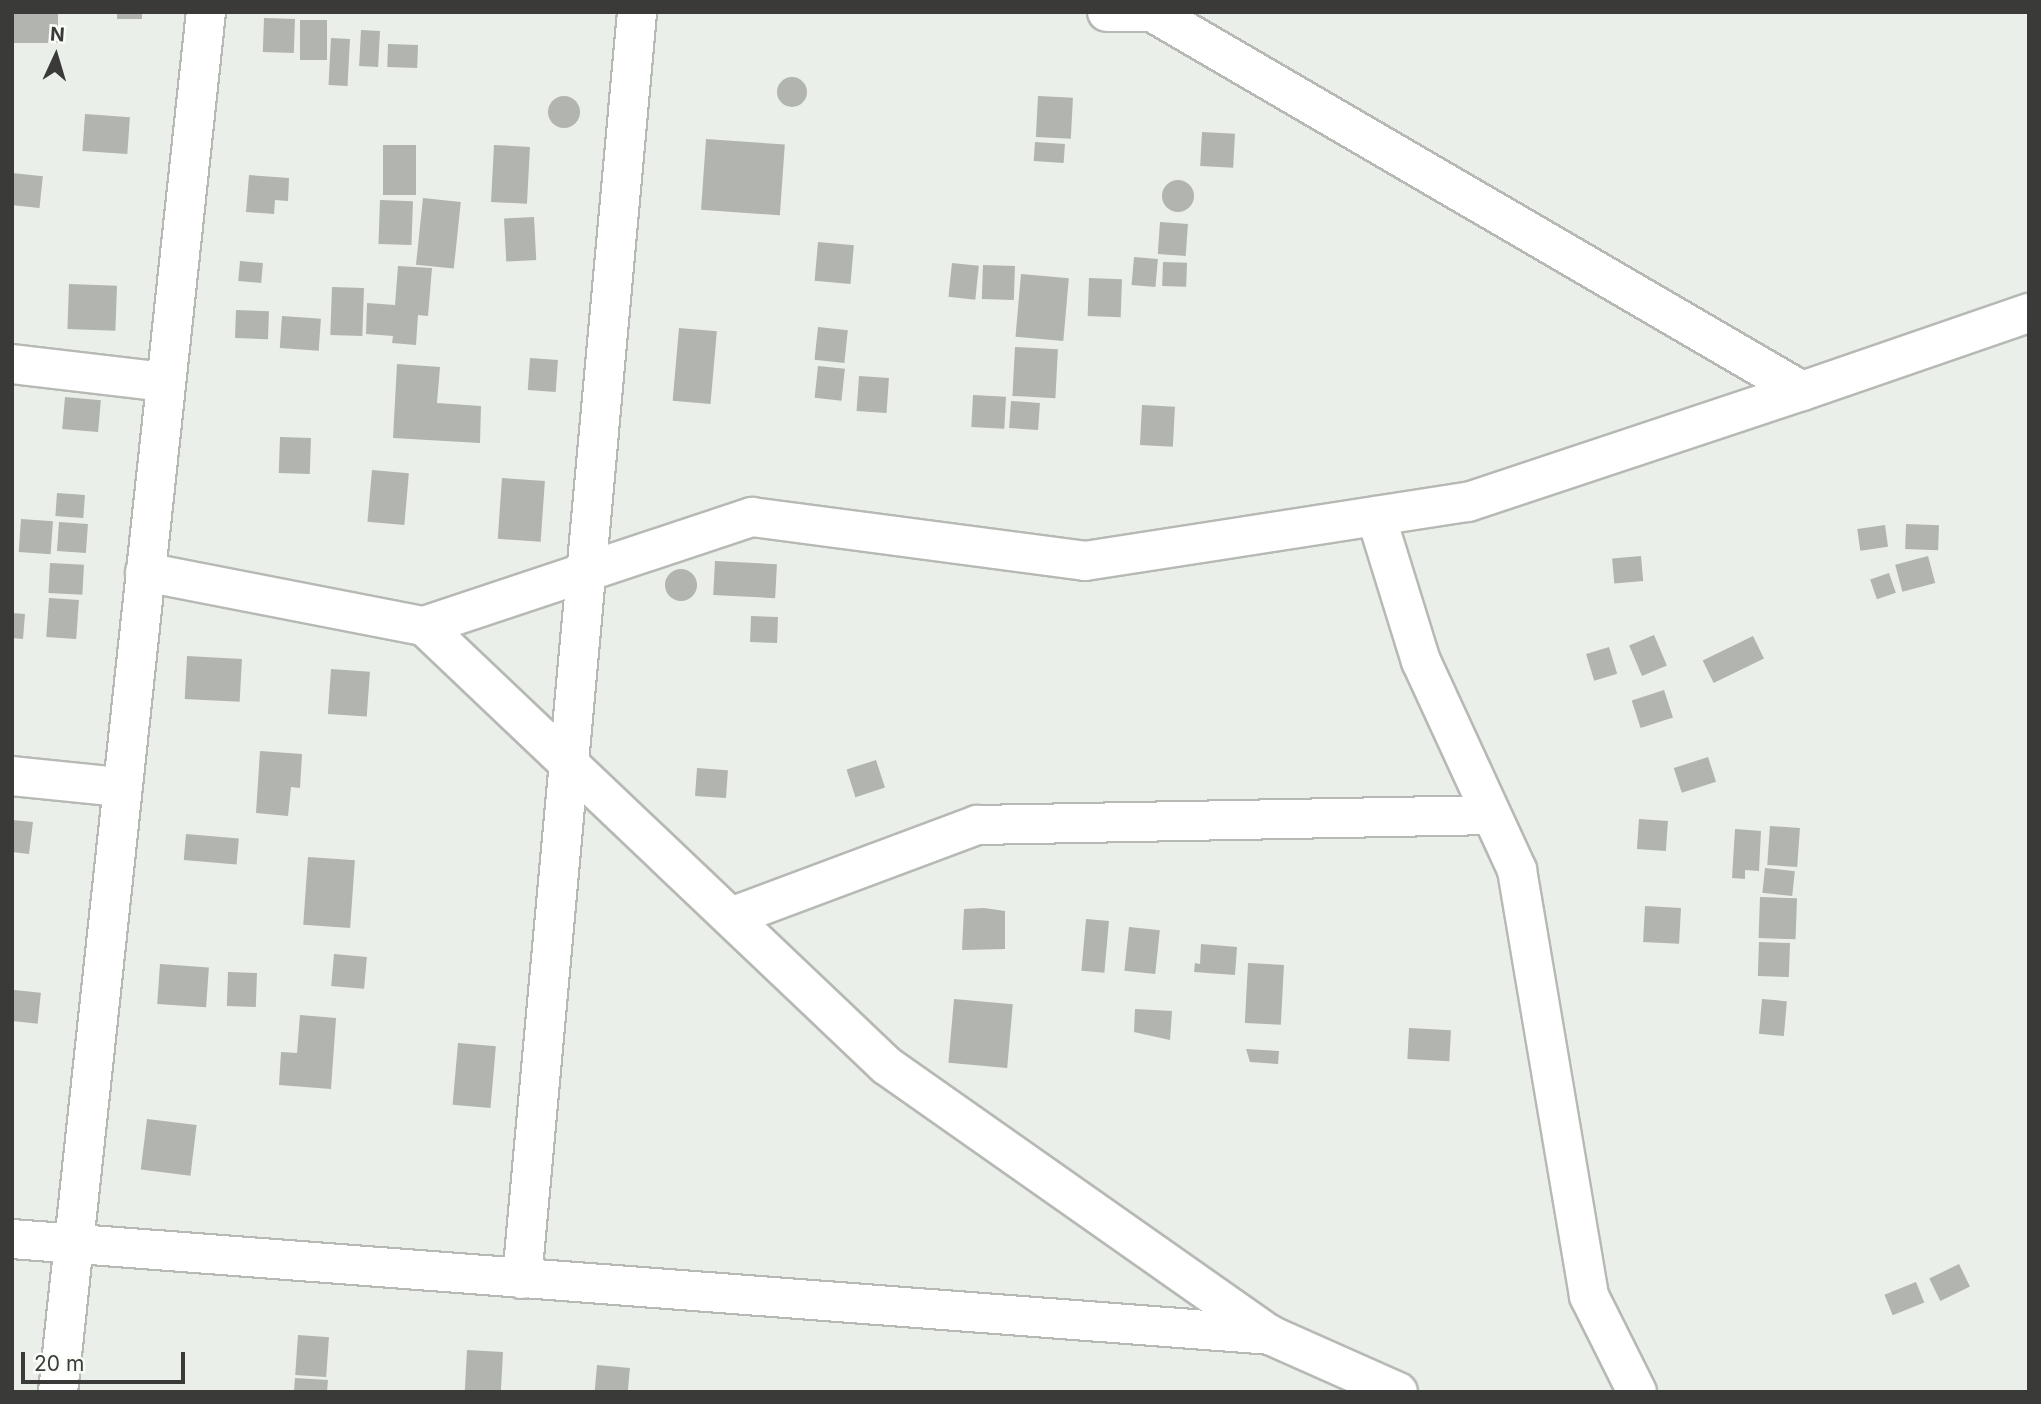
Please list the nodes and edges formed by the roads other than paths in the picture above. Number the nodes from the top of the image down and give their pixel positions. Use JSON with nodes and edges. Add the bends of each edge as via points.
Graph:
{"nodes":[{"id":1,"x":206,"y":12,"type":"edge"},
{"id":2,"x":637,"y":12,"type":"edge"},
{"id":3,"x":1107,"y":12,"type":"edge"},
{"id":4,"x":1156,"y":13,"type":"edge"},
{"id":5,"x":2029,"y":313,"type":"edge"},
{"id":6,"x":12,"y":364,"type":"edge"},
{"id":7,"x":166,"y":382,"type":"junction"},
{"id":8,"x":1802,"y":391,"type":"junction"},
{"id":9,"x":1376,"y":516,"type":"junction"},
{"id":10,"x":587,"y":571,"type":"junction"},
{"id":11,"x":145,"y":572,"type":"junction"},
{"id":12,"x":424,"y":626,"type":"junction"},
{"id":13,"x":569,"y":764,"type":"junction"},
{"id":14,"x":12,"y":776,"type":"edge"},
{"id":15,"x":121,"y":788,"type":"junction"},
{"id":16,"x":1492,"y":815,"type":"junction"},
{"id":17,"x":731,"y":917,"type":"junction"},
{"id":18,"x":12,"y":1239,"type":"edge"},
{"id":19,"x":72,"y":1244,"type":"junction"},
{"id":20,"x":522,"y":1279,"type":"junction"},
{"id":21,"x":1270,"y":1335,"type":"junction"},
{"id":22,"x":58,"y":1392,"type":"edge"},
{"id":23,"x":1398,"y":1392,"type":"edge"},
{"id":24,"x":1637,"y":1392,"type":"edge"}],
"edges":[{"from":1,"to":7,"type":"street"},
{"from":2,"to":10,"type":"street"},
{"from":3,"to":4,"type":"street"},
{"from":4,"to":8,"type":"street"},
{"from":5,"to":8,"type":"street"},
{"from":6,"to":7,"type":"street"},
{"from":7,"to":11,"type":"street"},
{"from":8,"to":9,"type":"street","via":[[1468,502]]},
{"from":9,"to":10,"type":"street","via":[[1085,561],[752,517]]},
{"from":9,"to":16,"type":"street","via":[[1421,662]]},
{"from":10,"to":12,"type":"street"},
{"from":10,"to":13,"type":"street"},
{"from":11,"to":12,"type":"street"},
{"from":11,"to":15,"type":"street"},
{"from":12,"to":13,"type":"street"},
{"from":13,"to":17,"type":"street"},
{"from":13,"to":20,"type":"street"},
{"from":14,"to":15,"type":"street"},
{"from":15,"to":19,"type":"street"},
{"from":16,"to":17,"type":"street","via":[[977,825]]},
{"from":16,"to":24,"type":"street","via":[[1517,870],[1589,1296]]},
{"from":17,"to":21,"type":"street","via":[[887,1066]]},
{"from":18,"to":19,"type":"street"},
{"from":19,"to":20,"type":"street"},
{"from":19,"to":22,"type":"street"},
{"from":20,"to":21,"type":"street"},
{"from":21,"to":23,"type":"street"}]}
